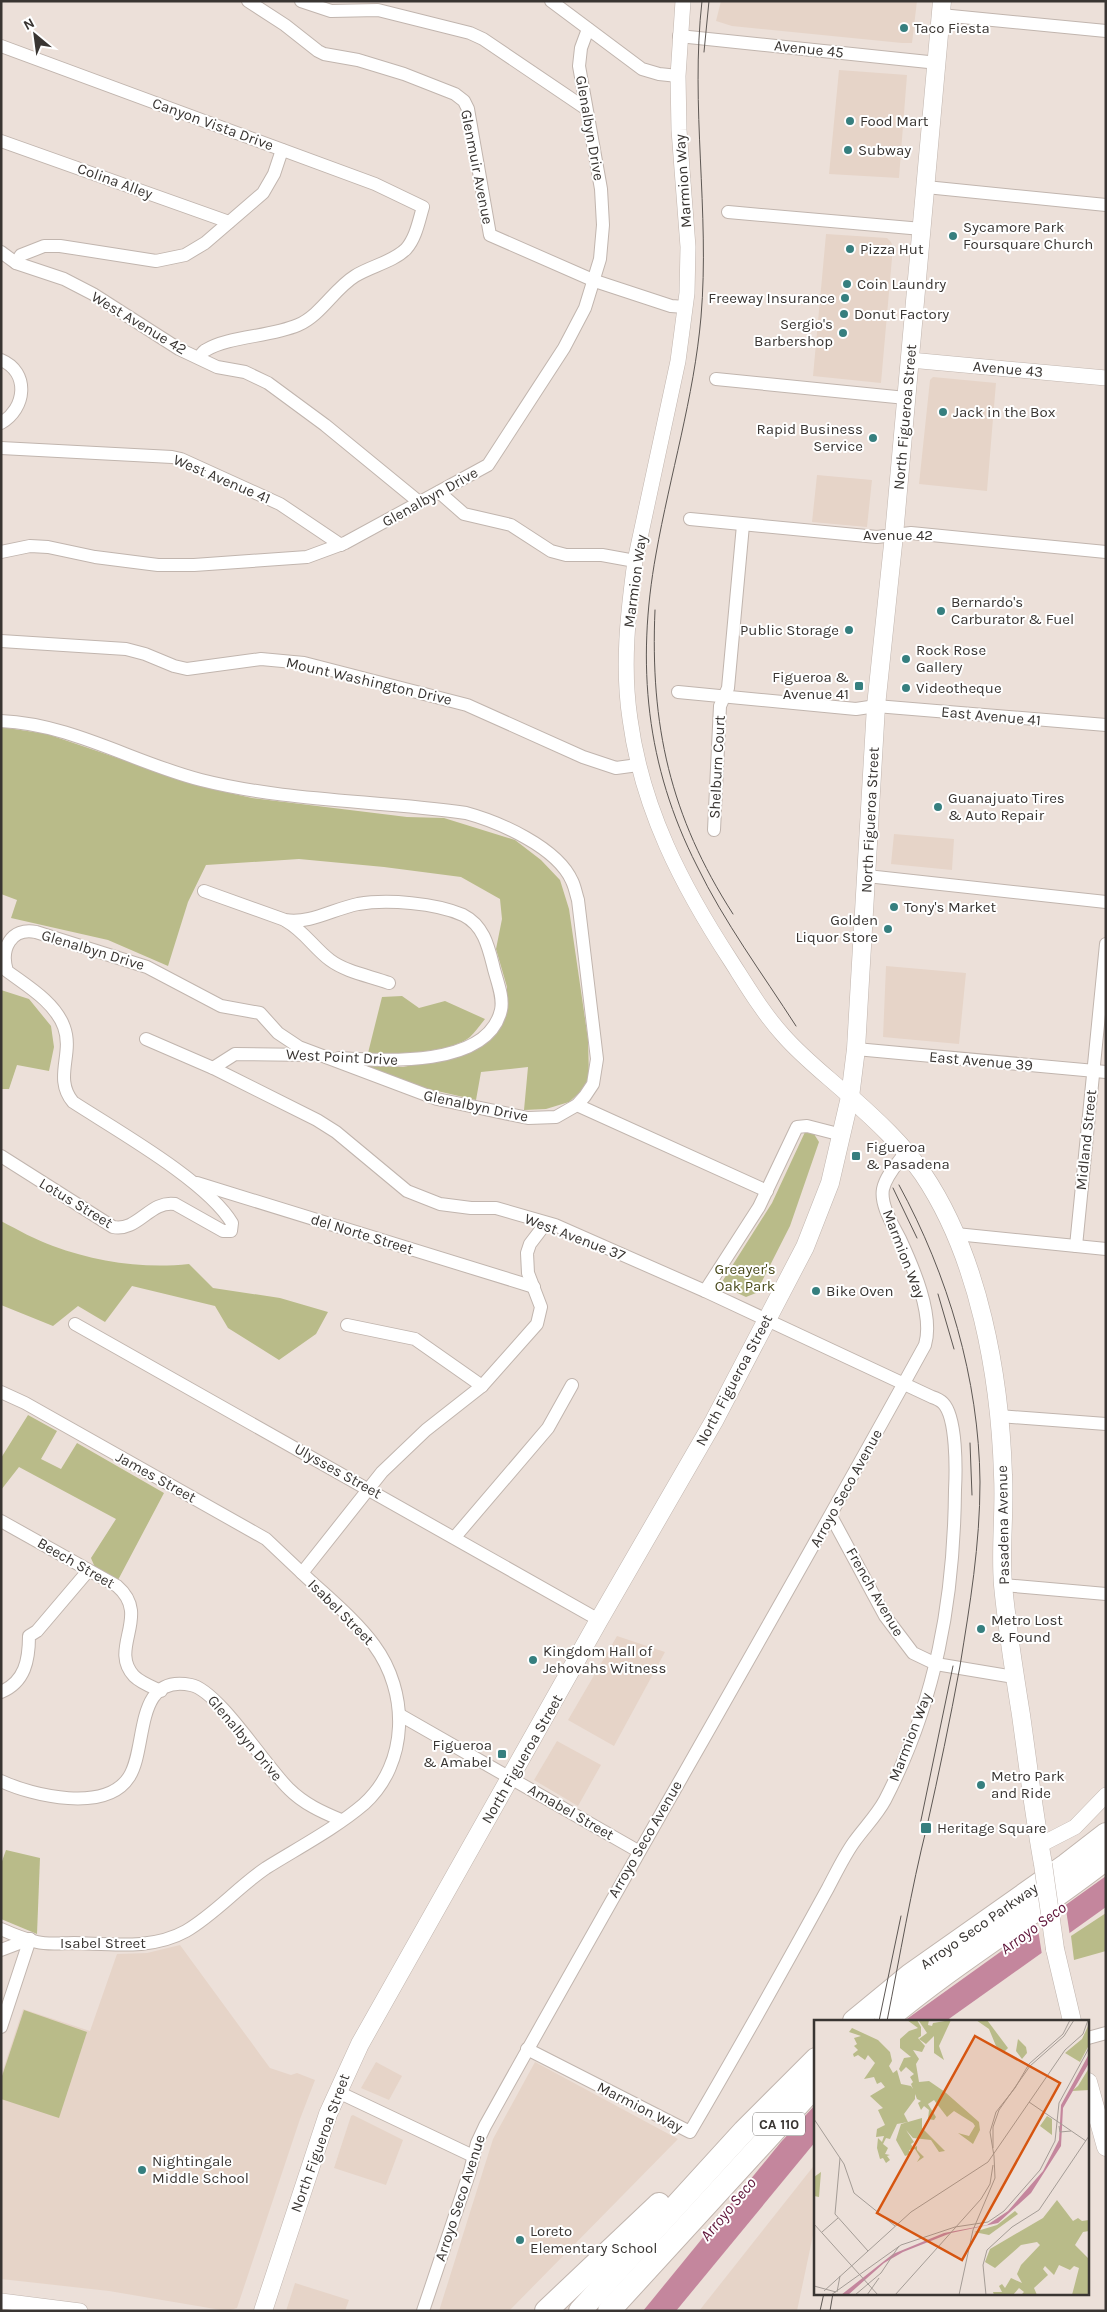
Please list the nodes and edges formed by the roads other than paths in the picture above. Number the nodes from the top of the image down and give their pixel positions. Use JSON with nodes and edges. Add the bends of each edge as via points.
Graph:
{"nodes":[{"id":1,"x":248,"y":1,"type":"edge"},
{"id":2,"x":301,"y":1,"type":"edge"},
{"id":3,"x":551,"y":1,"type":"edge"},
{"id":4,"x":683,"y":1,"type":"edge"},
{"id":5,"x":942,"y":8,"type":"edge"},
{"id":6,"x":588,"y":29,"type":"junction"},
{"id":7,"x":1106,"y":31,"type":"edge"},
{"id":8,"x":679,"y":36,"type":"junction"},
{"id":9,"x":1,"y":46,"type":"edge"},
{"id":10,"x":938,"y":63,"type":"junction"},
{"id":11,"x":678,"y":76,"type":"junction"},
{"id":12,"x":585,"y":108,"type":"junction"},
{"id":13,"x":1,"y":141,"type":"edge"},
{"id":14,"x":282,"y":150,"type":"junction"},
{"id":15,"x":926,"y":187,"type":"junction"},
{"id":16,"x":1106,"y":205,"type":"edge"},
{"id":17,"x":728,"y":212,"type":"dead end"},
{"id":18,"x":229,"y":222,"type":"junction"},
{"id":19,"x":922,"y":229,"type":"junction"},
{"id":20,"x":1,"y":252,"type":"edge"},
{"id":21,"x":16,"y":262,"type":"junction"},
{"id":22,"x":595,"y":281,"type":"junction"},
{"id":23,"x":685,"y":307,"type":"junction"},
{"id":24,"x":199,"y":358,"type":"junction"},
{"id":25,"x":1,"y":360,"type":"edge"},
{"id":26,"x":910,"y":360,"type":"junction"},
{"id":27,"x":1106,"y":378,"type":"edge"},
{"id":28,"x":716,"y":379,"type":"dead end"},
{"id":29,"x":906,"y":398,"type":"junction"},
{"id":30,"x":1,"y":423,"type":"edge"},
{"id":31,"x":1,"y":448,"type":"edge"},
{"id":32,"x":439,"y":492,"type":"junction"},
{"id":33,"x":419,"y":502,"type":"junction"},
{"id":34,"x":690,"y":519,"type":"dead end"},
{"id":35,"x":743,"y":525,"type":"junction"},
{"id":36,"x":894,"y":535,"type":"junction"},
{"id":37,"x":341,"y":545,"type":"junction"},
{"id":38,"x":1,"y":552,"type":"edge"},
{"id":39,"x":1106,"y":552,"type":"edge"},
{"id":40,"x":635,"y":561,"type":"junction"},
{"id":41,"x":1,"y":641,"type":"edge"},
{"id":42,"x":678,"y":692,"type":"dead end"},
{"id":43,"x":724,"y":696,"type":"junction"},
{"id":44,"x":876,"y":706,"type":"junction"},
{"id":45,"x":1,"y":722,"type":"edge"},
{"id":46,"x":1106,"y":725,"type":"edge"},
{"id":47,"x":638,"y":765,"type":"junction"},
{"id":48,"x":714,"y":830,"type":"dead end"},
{"id":49,"x":867,"y":876,"type":"junction"},
{"id":50,"x":204,"y":891,"type":"dead end"},
{"id":51,"x":1106,"y":902,"type":"edge"},
{"id":52,"x":285,"y":920,"type":"junction"},
{"id":53,"x":1106,"y":944,"type":"edge"},
{"id":54,"x":389,"y":983,"type":"dead end"},
{"id":55,"x":146,"y":1039,"type":"dead end"},
{"id":56,"x":856,"y":1049,"type":"junction"},
{"id":57,"x":320,"y":1055,"type":"junction"},
{"id":58,"x":213,"y":1068,"type":"junction"},
{"id":59,"x":1099,"y":1072,"type":"edge"},
{"id":60,"x":850,"y":1097,"type":"junction"},
{"id":61,"x":577,"y":1105,"type":"junction"},
{"id":62,"x":842,"y":1135,"type":"junction"},
{"id":63,"x":905,"y":1153,"type":"junction"},
{"id":64,"x":1,"y":1156,"type":"edge"},
{"id":65,"x":190,"y":1181,"type":"junction"},
{"id":66,"x":766,"y":1191,"type":"junction"},
{"id":67,"x":546,"y":1223,"type":"junction"},
{"id":68,"x":231,"y":1230,"type":"joint"},
{"id":69,"x":956,"y":1234,"type":"junction"},
{"id":70,"x":1076,"y":1246,"type":"junction"},
{"id":71,"x":1106,"y":1249,"type":"edge"},
{"id":72,"x":534,"y":1287,"type":"junction"},
{"id":73,"x":705,"y":1291,"type":"junction"},
{"id":74,"x":766,"y":1320,"type":"junction"},
{"id":75,"x":75,"y":1324,"type":"dead end"},
{"id":76,"x":347,"y":1325,"type":"dead end"},
{"id":77,"x":904,"y":1384,"type":"junction"},
{"id":78,"x":572,"y":1385,"type":"dead end"},
{"id":79,"x":482,"y":1386,"type":"junction"},
{"id":80,"x":1,"y":1392,"type":"edge"},
{"id":81,"x":999,"y":1416,"type":"junction"},
{"id":82,"x":1106,"y":1424,"type":"edge"},
{"id":83,"x":369,"y":1488,"type":"junction"},
{"id":84,"x":831,"y":1516,"type":"junction"},
{"id":85,"x":1,"y":1521,"type":"edge"},
{"id":86,"x":456,"y":1537,"type":"junction"},
{"id":87,"x":88,"y":1570,"type":"junction"},
{"id":88,"x":302,"y":1573,"type":"junction"},
{"id":89,"x":1003,"y":1585,"type":"junction"},
{"id":90,"x":1106,"y":1594,"type":"edge"},
{"id":91,"x":599,"y":1620,"type":"junction"},
{"id":92,"x":936,"y":1664,"type":"junction"},
{"id":93,"x":1014,"y":1677,"type":"junction"},
{"id":94,"x":161,"y":1691,"type":"junction"},
{"id":95,"x":1,"y":1692,"type":"edge"},
{"id":96,"x":400,"y":1715,"type":"junction"},
{"id":97,"x":510,"y":1777,"type":"junction"},
{"id":98,"x":1,"y":1781,"type":"edge"},
{"id":99,"x":1106,"y":1795,"type":"edge"},
{"id":100,"x":341,"y":1820,"type":"junction"},
{"id":101,"x":1106,"y":1834,"type":"edge"},
{"id":102,"x":1040,"y":1845,"type":"junction"},
{"id":103,"x":638,"y":1851,"type":"junction"},
{"id":104,"x":1106,"y":1860,"type":"edge"},
{"id":105,"x":1,"y":1929,"type":"edge"},
{"id":106,"x":30,"y":1939,"type":"junction"},
{"id":107,"x":1,"y":1950,"type":"edge"},
{"id":108,"x":855,"y":2020,"type":"edge"},
{"id":109,"x":887,"y":2020,"type":"edge"},
{"id":110,"x":1072,"y":2020,"type":"edge"},
{"id":111,"x":1,"y":2027,"type":"edge"},
{"id":112,"x":1106,"y":2033,"type":"edge"},
{"id":113,"x":1090,"y":2037,"type":"edge"},
{"id":114,"x":527,"y":2049,"type":"junction"},
{"id":115,"x":814,"y":2061,"type":"edge"},
{"id":116,"x":814,"y":2088,"type":"edge"},
{"id":117,"x":1090,"y":2089,"type":"edge"},
{"id":118,"x":338,"y":2092,"type":"junction"},
{"id":119,"x":1106,"y":2147,"type":"edge"},
{"id":120,"x":473,"y":2156,"type":"junction"},
{"id":121,"x":743,"y":2163,"type":"junction"},
{"id":122,"x":710,"y":2168,"type":"junction"},
{"id":123,"x":1,"y":2301,"type":"edge"},
{"id":124,"x":80,"y":2311,"type":"edge"},
{"id":125,"x":263,"y":2311,"type":"edge"},
{"id":126,"x":423,"y":2311,"type":"edge"},
{"id":127,"x":546,"y":2311,"type":"edge"},
{"id":128,"x":580,"y":2311,"type":"edge"},
{"id":129,"x":609,"y":2311,"type":"edge"},
{"id":130,"x":624,"y":2311,"type":"edge"}],
"edges":[{"from":1,"to":22,"type":"street","name":"Glenmuir Avenue","via":[[324,54],[404,74],[458,96],[468,109],[490,235]]},
{"from":2,"to":12,"type":"street","via":[[331,11],[378,10],[470,33]]},
{"from":3,"to":6,"type":"street"},
{"from":4,"to":8,"type":"street","name":"Marmion Way"},
{"from":5,"to":7,"type":"street"},
{"from":5,"to":10,"type":"main road","name":"North Figueroa Street"},
{"from":6,"to":11,"type":"street","via":[[642,68]]},
{"from":6,"to":12,"type":"street","name":"Glenalbyn Drive","via":[[580,48],[579,66]]},
{"from":8,"to":10,"type":"street","name":"Avenue 45"},
{"from":8,"to":11,"type":"street","name":"Marmion Way"},
{"from":9,"to":14,"type":"street","name":"Canyon Vista Drive"},
{"from":10,"to":15,"type":"main road","name":"North Figueroa Street"},
{"from":11,"to":23,"type":"street","name":"Marmion Way","via":[[688,248]]},
{"from":12,"to":22,"type":"street","name":"Glenalbyn Drive","via":[[601,189],[602,234]]},
{"from":13,"to":18,"type":"street","name":"Colina Alley"},
{"from":14,"to":18,"type":"street","via":[[269,185]]},
{"from":14,"to":24,"type":"street","name":"Canyon Vista Drive","via":[[375,184],[423,207],[411,241],[406,248],[345,283],[309,319],[273,334],[218,344],[204,350]]},
{"from":15,"to":16,"type":"street"},
{"from":15,"to":19,"type":"main road","name":"North Figueroa Street"},
{"from":17,"to":19,"type":"street"},
{"from":18,"to":21,"type":"street","via":[[197,249],[169,260],[44,246],[21,255]]},
{"from":19,"to":26,"type":"main road","name":"North Figueroa Street"},
{"from":20,"to":21,"type":"street","name":"West Avenue 42"},
{"from":21,"to":24,"type":"street","name":"West Avenue 42","via":[[86,290],[166,342]]},
{"from":22,"to":23,"type":"street","via":[[671,306]]},
{"from":22,"to":32,"type":"street","name":"Glenalbyn Drive","via":[[564,348],[488,465]]},
{"from":23,"to":40,"type":"street","name":"Marmion Way","via":[[678,361]]},
{"from":24,"to":33,"type":"street","name":"West Avenue 42","via":[[245,372],[268,383]]},
{"from":25,"to":30,"type":"street","via":[[18,374],[22,392],[17,410]]},
{"from":26,"to":27,"type":"street","name":"Avenue 43"},
{"from":26,"to":29,"type":"main road","name":"North Figueroa Street"},
{"from":28,"to":29,"type":"street"},
{"from":29,"to":36,"type":"main road","name":"North Figueroa Street"},
{"from":31,"to":37,"type":"street","name":"West Avenue 41","via":[[181,459],[280,504]]},
{"from":32,"to":33,"type":"street","name":"Glenalbyn Drive"},
{"from":32,"to":40,"type":"street","via":[[464,514],[511,526],[561,554],[602,555]]},
{"from":33,"to":37,"type":"street","name":"Glenalbyn Drive"},
{"from":34,"to":35,"type":"street","name":"Avenue 42"},
{"from":35,"to":36,"type":"street","name":"Avenue 42","via":[[876,537]]},
{"from":35,"to":43,"type":"street","name":"Shelburn Court","via":[[728,688]]},
{"from":36,"to":39,"type":"street","name":"Avenue 42","via":[[911,532]]},
{"from":36,"to":44,"type":"main road","name":"North Figueroa Street"},
{"from":37,"to":38,"type":"street","name":"Glenalbyn Drive","via":[[307,557],[194,565],[158,565],[30,546]]},
{"from":40,"to":47,"type":"street","name":"Marmion Way","via":[[627,629],[626,680]]},
{"from":41,"to":47,"type":"street","name":"Mount Washington Drive","via":[[126,649],[187,670],[261,659],[304,663],[467,704],[583,757],[616,768]]},
{"from":42,"to":43,"type":"street"},
{"from":43,"to":44,"type":"street","via":[[856,709]]},
{"from":43,"to":48,"type":"street","name":"Shelburn Court","via":[[720,706]]},
{"from":44,"to":46,"type":"street","name":"East Avenue 41"},
{"from":44,"to":49,"type":"main road","name":"North Figueroa Street"},
{"from":45,"to":61,"type":"street","name":"Glenalbyn Drive","via":[[73,734],[161,768],[239,788],[466,813],[523,836],[565,870],[578,900],[598,1059],[593,1084]]},
{"from":47,"to":60,"type":"street","name":"Marmion Way","via":[[664,843],[708,926],[784,1036]]},
{"from":49,"to":51,"type":"street"},
{"from":49,"to":56,"type":"main road","name":"North Figueroa Street"},
{"from":50,"to":52,"type":"street","name":"West Point Drive"},
{"from":52,"to":54,"type":"street","via":[[304,933],[330,960]]},
{"from":52,"to":57,"type":"street","name":"West Point Drive","via":[[306,921],[358,904],[403,903],[465,916],[481,931],[486,941],[501,995],[498,1017],[487,1034],[468,1047],[411,1060]]},
{"from":53,"to":59,"type":"street","name":"Midland Street"},
{"from":55,"to":58,"type":"street","name":"West Avenue 37"},
{"from":56,"to":59,"type":"street","name":"East Avenue 39"},
{"from":56,"to":60,"type":"main road","name":"North Figueroa Street"},
{"from":57,"to":58,"type":"street","name":"West Point Drive","via":[[235,1054]]},
{"from":57,"to":61,"type":"street","name":"Glenalbyn Drive","via":[[415,1092],[509,1114],[556,1117]]},
{"from":57,"to":65,"type":"street","name":"Glenalbyn Drive","via":[[288,1041],[260,1013],[221,1006],[130,960],[28,931],[20,932],[7,941],[2,956],[7,971],[46,1001],[64,1026],[68,1048],[63,1086],[67,1095]]},
{"from":58,"to":67,"type":"street","name":"West Avenue 37","via":[[336,1132],[407,1191],[440,1204],[496,1208]]},
{"from":59,"to":70,"type":"street","name":"Midland Street"},
{"from":60,"to":62,"type":"main road","name":"North Figueroa Street"},
{"from":60,"to":63,"type":"main road","name":"Pasadena Avenue"},
{"from":61,"to":66,"type":"street"},
{"from":62,"to":66,"type":"street","via":[[807,1126],[797,1127]]},
{"from":62,"to":74,"type":"main road","name":"North Figueroa Street","via":[[819,1214]]},
{"from":63,"to":69,"type":"main road","name":"Pasadena Avenue","via":[[929,1184]]},
{"from":63,"to":77,"type":"street","name":"Marmion Way","via":[[887,1179],[884,1201],[924,1305],[928,1335]]},
{"from":64,"to":68,"type":"street","name":"Lotus Street","via":[[113,1228],[131,1226],[167,1202],[223,1231]]},
{"from":65,"to":68,"type":"street","name":"Glenalbyn Drive","via":[[227,1214],[232,1223]]},
{"from":65,"to":72,"type":"street","name":"del Norte Street"},
{"from":66,"to":73,"type":"street"},
{"from":67,"to":72,"type":"street","name":"Isabel Street","via":[[527,1253],[526,1263]]},
{"from":67,"to":73,"type":"street","name":"West Avenue 37"},
{"from":69,"to":70,"type":"street"},
{"from":69,"to":81,"type":"main road","name":"Pasadena Avenue","via":[[980,1308]]},
{"from":70,"to":71,"type":"street"},
{"from":72,"to":79,"type":"street","name":"Isabel Street","via":[[540,1307],[537,1324]]},
{"from":73,"to":74,"type":"street","name":"West Avenue 37"},
{"from":74,"to":77,"type":"street","name":"West Avenue 37"},
{"from":74,"to":91,"type":"main road","name":"North Figueroa Street","via":[[714,1421]]},
{"from":75,"to":83,"type":"street","name":"Ulysses Street"},
{"from":76,"to":79,"type":"street","via":[[415,1339]]},
{"from":77,"to":84,"type":"street","name":"Arroyo Seco Avenue"},
{"from":77,"to":92,"type":"street","name":"Marmion Way","via":[[943,1403],[952,1427],[956,1477],[952,1564],[947,1614]]},
{"from":78,"to":86,"type":"street","via":[[548,1428]]},
{"from":79,"to":83,"type":"street","name":"Isabel Street","via":[[404,1450]]},
{"from":80,"to":88,"type":"street","name":"James Street","via":[[266,1539]]},
{"from":81,"to":82,"type":"street"},
{"from":81,"to":89,"type":"main road","name":"Pasadena Avenue","via":[[1004,1476]]},
{"from":83,"to":86,"type":"street","name":"Ulysses Street"},
{"from":83,"to":88,"type":"street","name":"Isabel Street"},
{"from":84,"to":92,"type":"street","name":"French Avenue","via":[[885,1616],[913,1653]]},
{"from":84,"to":103,"type":"street","name":"Arroyo Seco Avenue"},
{"from":85,"to":87,"type":"street","name":"Beech Street"},
{"from":86,"to":91,"type":"street","name":"Ulysses Street"},
{"from":87,"to":94,"type":"street","name":"Beech Street","via":[[127,1594],[132,1605],[126,1644],[129,1670]]},
{"from":87,"to":95,"type":"street","via":[[37,1631],[29,1636],[29,1651],[22,1676]]},
{"from":88,"to":96,"type":"street","name":"Isabel Street","via":[[375,1646],[392,1678]]},
{"from":89,"to":90,"type":"street"},
{"from":89,"to":93,"type":"main road","name":"Pasadena Avenue"},
{"from":91,"to":97,"type":"main road","name":"North Figueroa Street"},
{"from":92,"to":93,"type":"street","name":"French Avenue"},
{"from":92,"to":114,"type":"street","name":"Marmion Way","via":[[901,1767],[884,1803],[852,1845],[690,2132]]},
{"from":93,"to":102,"type":"main road","name":"Pasadena Avenue"},
{"from":94,"to":98,"type":"street","via":[[150,1702],[146,1712],[134,1768],[129,1778],[114,1791],[84,1798],[66,1798],[31,1793]]},
{"from":94,"to":100,"type":"street","name":"Glenalbyn Drive","via":[[184,1684],[203,1689],[291,1791],[322,1812]]},
{"from":96,"to":97,"type":"street","name":"Amabel Street"},
{"from":96,"to":100,"type":"street","name":"Isabel Street","via":[[396,1748],[385,1777],[365,1803]]},
{"from":97,"to":103,"type":"street","name":"Amabel Street"},
{"from":97,"to":118,"type":"main road","name":"North Figueroa Street","via":[[360,2044]]},
{"from":99,"to":102,"type":"street","via":[[1075,1827]]},
{"from":100,"to":106,"type":"street","name":"Isabel Street","via":[[258,1873],[200,1921],[169,1938],[138,1944],[38,1942]]},
{"from":101,"to":108,"type":"highway","name":"Arroyo Seco Parkway","via":[[910,1975]]},
{"from":102,"to":110,"type":"main road","name":"Pasadena Avenue","bridge":true,"via":[[1055,1949]]},
{"from":103,"to":114,"type":"street","name":"Arroyo Seco Avenue"},
{"from":104,"to":109,"type":"highway","name":"Arroyo Seco Parkway","via":[[911,1999]]},
{"from":105,"to":106,"type":"street","name":"Isabel Street"},
{"from":106,"to":107,"type":"street"},
{"from":106,"to":111,"type":"street"},
{"from":112,"to":113,"type":"street"},
{"from":114,"to":120,"type":"street","name":"Arroyo Seco Avenue","via":[[485,2126]]},
{"from":115,"to":122,"type":"highway","number":"CA 110"},
{"from":116,"to":121,"type":"highway","number":"CA 110"},
{"from":117,"to":119,"type":"main road"},
{"from":118,"to":120,"type":"street"},
{"from":118,"to":125,"type":"main road","name":"North Figueroa Street","via":[[316,2148]]},
{"from":120,"to":126,"type":"street","name":"Arroyo Seco Avenue"},
{"from":121,"to":129,"type":"highway","number":"CA 110"},
{"from":121,"to":130,"type":"highway"},
{"from":122,"to":127,"type":"highway","via":[[674,2190]]},
{"from":122,"to":128,"type":"highway","number":"CA 110"},
{"from":123,"to":124,"type":"street"}]}
